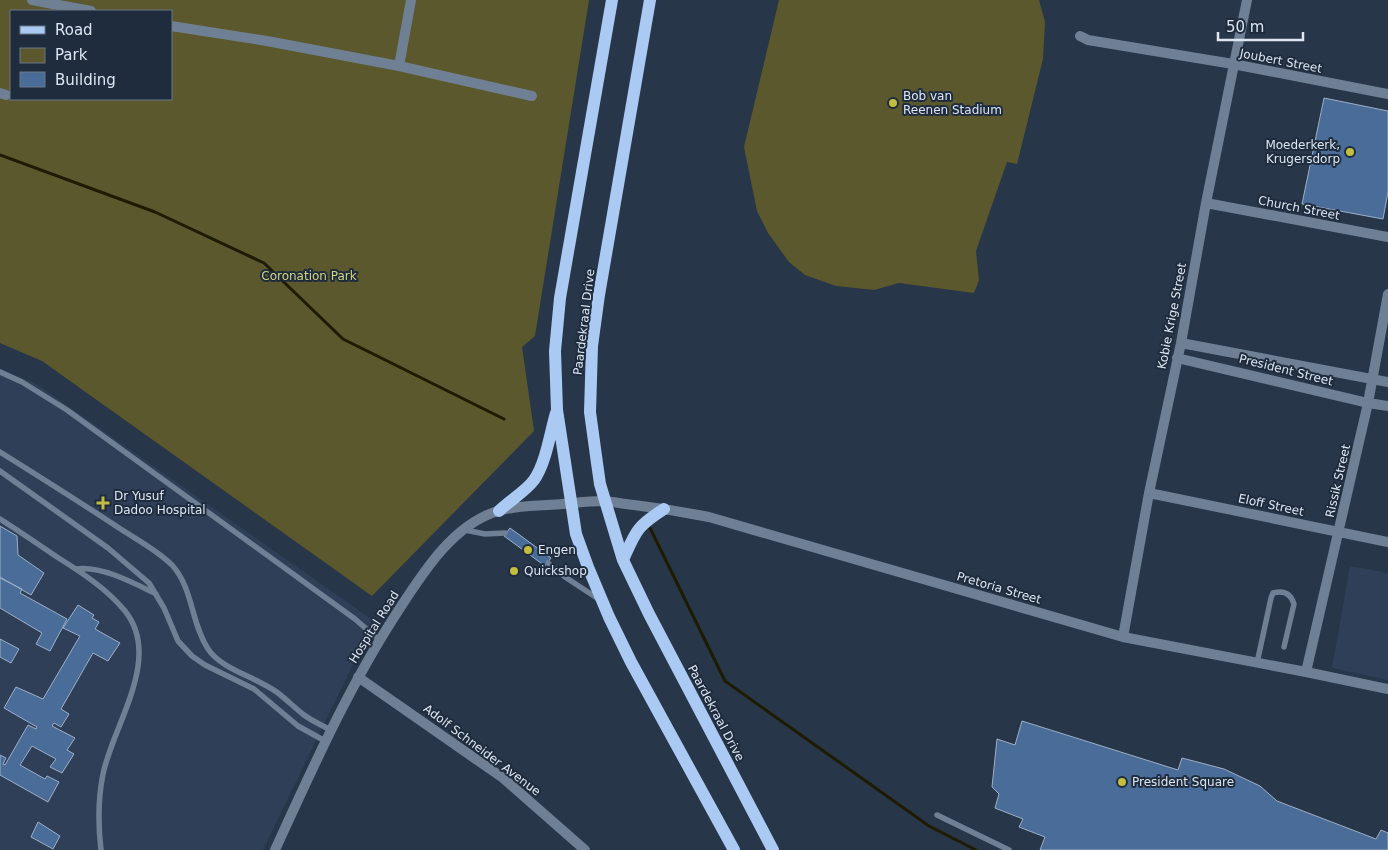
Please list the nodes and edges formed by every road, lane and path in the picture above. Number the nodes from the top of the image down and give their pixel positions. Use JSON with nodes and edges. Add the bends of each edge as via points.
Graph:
{"nodes":[{"id":1,"x":32,"y":0,"type":"edge"},
{"id":2,"x":411,"y":0,"type":"edge"},
{"id":3,"x":612,"y":0,"type":"edge"},
{"id":4,"x":650,"y":0,"type":"edge"},
{"id":5,"x":1247,"y":0,"type":"edge"},
{"id":6,"x":86,"y":10,"type":"edge"},
{"id":7,"x":172,"y":26,"type":"edge"},
{"id":8,"x":1080,"y":36,"type":"dead end"},
{"id":9,"x":1234,"y":64,"type":"junction"},
{"id":10,"x":399,"y":66,"type":"junction"},
{"id":11,"x":1388,"y":94,"type":"edge"},
{"id":12,"x":532,"y":96,"type":"dead end"},
{"id":13,"x":1206,"y":203,"type":"junction"},
{"id":14,"x":1388,"y":237,"type":"edge"},
{"id":15,"x":1388,"y":294,"type":"edge"},
{"id":16,"x":1181,"y":343,"type":"junction"},
{"id":17,"x":1178,"y":358,"type":"junction"},
{"id":18,"x":0,"y":372,"type":"edge"},
{"id":19,"x":1373,"y":380,"type":"junction"},
{"id":20,"x":1388,"y":382,"type":"edge"},
{"id":21,"x":1368,"y":403,"type":"junction"},
{"id":22,"x":1388,"y":406,"type":"edge"},
{"id":23,"x":557,"y":410,"type":"junction"},
{"id":24,"x":0,"y":452,"type":"edge"},
{"id":25,"x":0,"y":471,"type":"edge"},
{"id":26,"x":1149,"y":493,"type":"junction"},
{"id":27,"x":605,"y":501,"type":"junction"},
{"id":28,"x":571,"y":504,"type":"junction"},
{"id":29,"x":664,"y":509,"type":"junction"},
{"id":30,"x":498,"y":511,"type":"junction"},
{"id":31,"x":0,"y":519,"type":"edge"},
{"id":32,"x":464,"y":530,"type":"junction"},
{"id":33,"x":1339,"y":532,"type":"junction"},
{"id":34,"x":505,"y":533,"type":"dead end"},
{"id":35,"x":1388,"y":542,"type":"edge"},
{"id":36,"x":623,"y":560,"type":"junction"},
{"id":37,"x":548,"y":563,"type":"dead end"},
{"id":38,"x":76,"y":569,"type":"junction"},
{"id":39,"x":158,"y":595,"type":"junction"},
{"id":40,"x":602,"y":601,"type":"junction"},
{"id":41,"x":1122,"y":637,"type":"junction"},
{"id":42,"x":379,"y":640,"type":"junction"},
{"id":43,"x":1284,"y":647,"type":"dead end"},
{"id":44,"x":1257,"y":662,"type":"junction"},
{"id":45,"x":1306,"y":672,"type":"junction"},
{"id":46,"x":358,"y":677,"type":"junction"},
{"id":47,"x":1388,"y":689,"type":"edge"},
{"id":48,"x":330,"y":730,"type":"junction"},
{"id":49,"x":325,"y":741,"type":"junction"},
{"id":50,"x":937,"y":815,"type":"dead end"},
{"id":51,"x":101,"y":850,"type":"edge"},
{"id":52,"x":275,"y":850,"type":"edge"},
{"id":53,"x":585,"y":850,"type":"edge"},
{"id":54,"x":734,"y":850,"type":"edge"},
{"id":55,"x":773,"y":850,"type":"edge"},
{"id":56,"x":1009,"y":850,"type":"edge"}],
"edges":[{"from":1,"to":6,"type":"street"},
{"from":2,"to":10,"type":"street"},
{"from":3,"to":23,"type":"main road","name":"Paardekraal Drive","via":[[560,298],[555,351]]},
{"from":4,"to":27,"type":"main road","name":"Paardekraal Drive","via":[[592,346],[590,412]]},
{"from":5,"to":9,"type":"street","name":"Kobie Krige Street"},
{"from":7,"to":10,"type":"street"},
{"from":8,"to":9,"type":"street","name":"Joubert Street","via":[[1088,40]]},
{"from":9,"to":11,"type":"street","name":"Joubert Street"},
{"from":9,"to":13,"type":"street","name":"Kobie Krige Street"},
{"from":10,"to":12,"type":"street"},
{"from":13,"to":14,"type":"street","name":"Church Street"},
{"from":13,"to":16,"type":"street","name":"Kobie Krige Street"},
{"from":15,"to":19,"type":"street","name":"Rissik Street"},
{"from":16,"to":17,"type":"street","name":"Kobie Krige Street"},
{"from":16,"to":19,"type":"street","name":"President Street"},
{"from":17,"to":21,"type":"street","name":"President Street"},
{"from":17,"to":26,"type":"street","name":"Kobie Krige Street"},
{"from":18,"to":42,"type":"lane","via":[[67,410],[355,619]]},
{"from":19,"to":20,"type":"street","name":"President Street"},
{"from":19,"to":21,"type":"street","name":"Rissik Street"},
{"from":21,"to":22,"type":"street","name":"President Street"},
{"from":21,"to":33,"type":"street","name":"Rissik Street"},
{"from":23,"to":28,"type":"main road","name":"Paardekraal Drive"},
{"from":23,"to":30,"type":"main road","via":[[534,479]]},
{"from":24,"to":48,"type":"lane","via":[[160,555],[178,573],[202,637],[216,658],[278,693],[305,716]]},
{"from":25,"to":39,"type":"lane","via":[[134,569],[150,582]]},
{"from":26,"to":33,"type":"street","name":"Eloff Street"},
{"from":26,"to":41,"type":"street","name":"Kobie Krige Street"},
{"from":27,"to":28,"type":"street","name":"Pretoria Street"},
{"from":27,"to":29,"type":"street","name":"Pretoria Street"},
{"from":27,"to":36,"type":"main road","name":"Paardekraal Drive"},
{"from":28,"to":30,"type":"street","name":"Hospital Road"},
{"from":28,"to":40,"type":"main road","name":"Paardekraal Drive","via":[[576,534]]},
{"from":29,"to":36,"type":"main road","via":[[635,533]]},
{"from":29,"to":41,"type":"street","name":"Pretoria Street","via":[[709,517]]},
{"from":30,"to":32,"type":"street","name":"Hospital Road"},
{"from":31,"to":38,"type":"lane"},
{"from":32,"to":34,"type":"lane"},
{"from":32,"to":42,"type":"street","name":"Hospital Road","via":[[434,559]]},
{"from":33,"to":35,"type":"street","name":"Eloff Street"},
{"from":33,"to":45,"type":"street","name":"Rissik Street"},
{"from":36,"to":55,"type":"main road","name":"Paardekraal Drive"},
{"from":37,"to":40,"type":"lane"},
{"from":38,"to":39,"type":"lane","via":[[102,571]]},
{"from":38,"to":51,"type":"lane","via":[[127,613],[135,628],[139,649],[130,699],[103,774]]},
{"from":39,"to":49,"type":"lane","via":[[178,641],[192,656],[254,690],[298,726]]},
{"from":40,"to":54,"type":"main road","name":"Paardekraal Drive","via":[[631,662]]},
{"from":41,"to":44,"type":"street","name":"Pretoria Street"},
{"from":42,"to":46,"type":"street","name":"Hospital Road"},
{"from":43,"to":44,"type":"lane","via":[[1294,604],[1287,593],[1278,592],[1271,598]]},
{"from":44,"to":45,"type":"street","name":"Pretoria Street"},
{"from":45,"to":47,"type":"street","name":"Pretoria Street"},
{"from":46,"to":48,"type":"street","name":"Hospital Road"},
{"from":46,"to":53,"type":"street","name":"Adolf Schneider Avenue","via":[[504,778]]},
{"from":48,"to":49,"type":"street","name":"Hospital Road"},
{"from":49,"to":52,"type":"street","name":"Hospital Road"},
{"from":50,"to":56,"type":"lane"}]}
